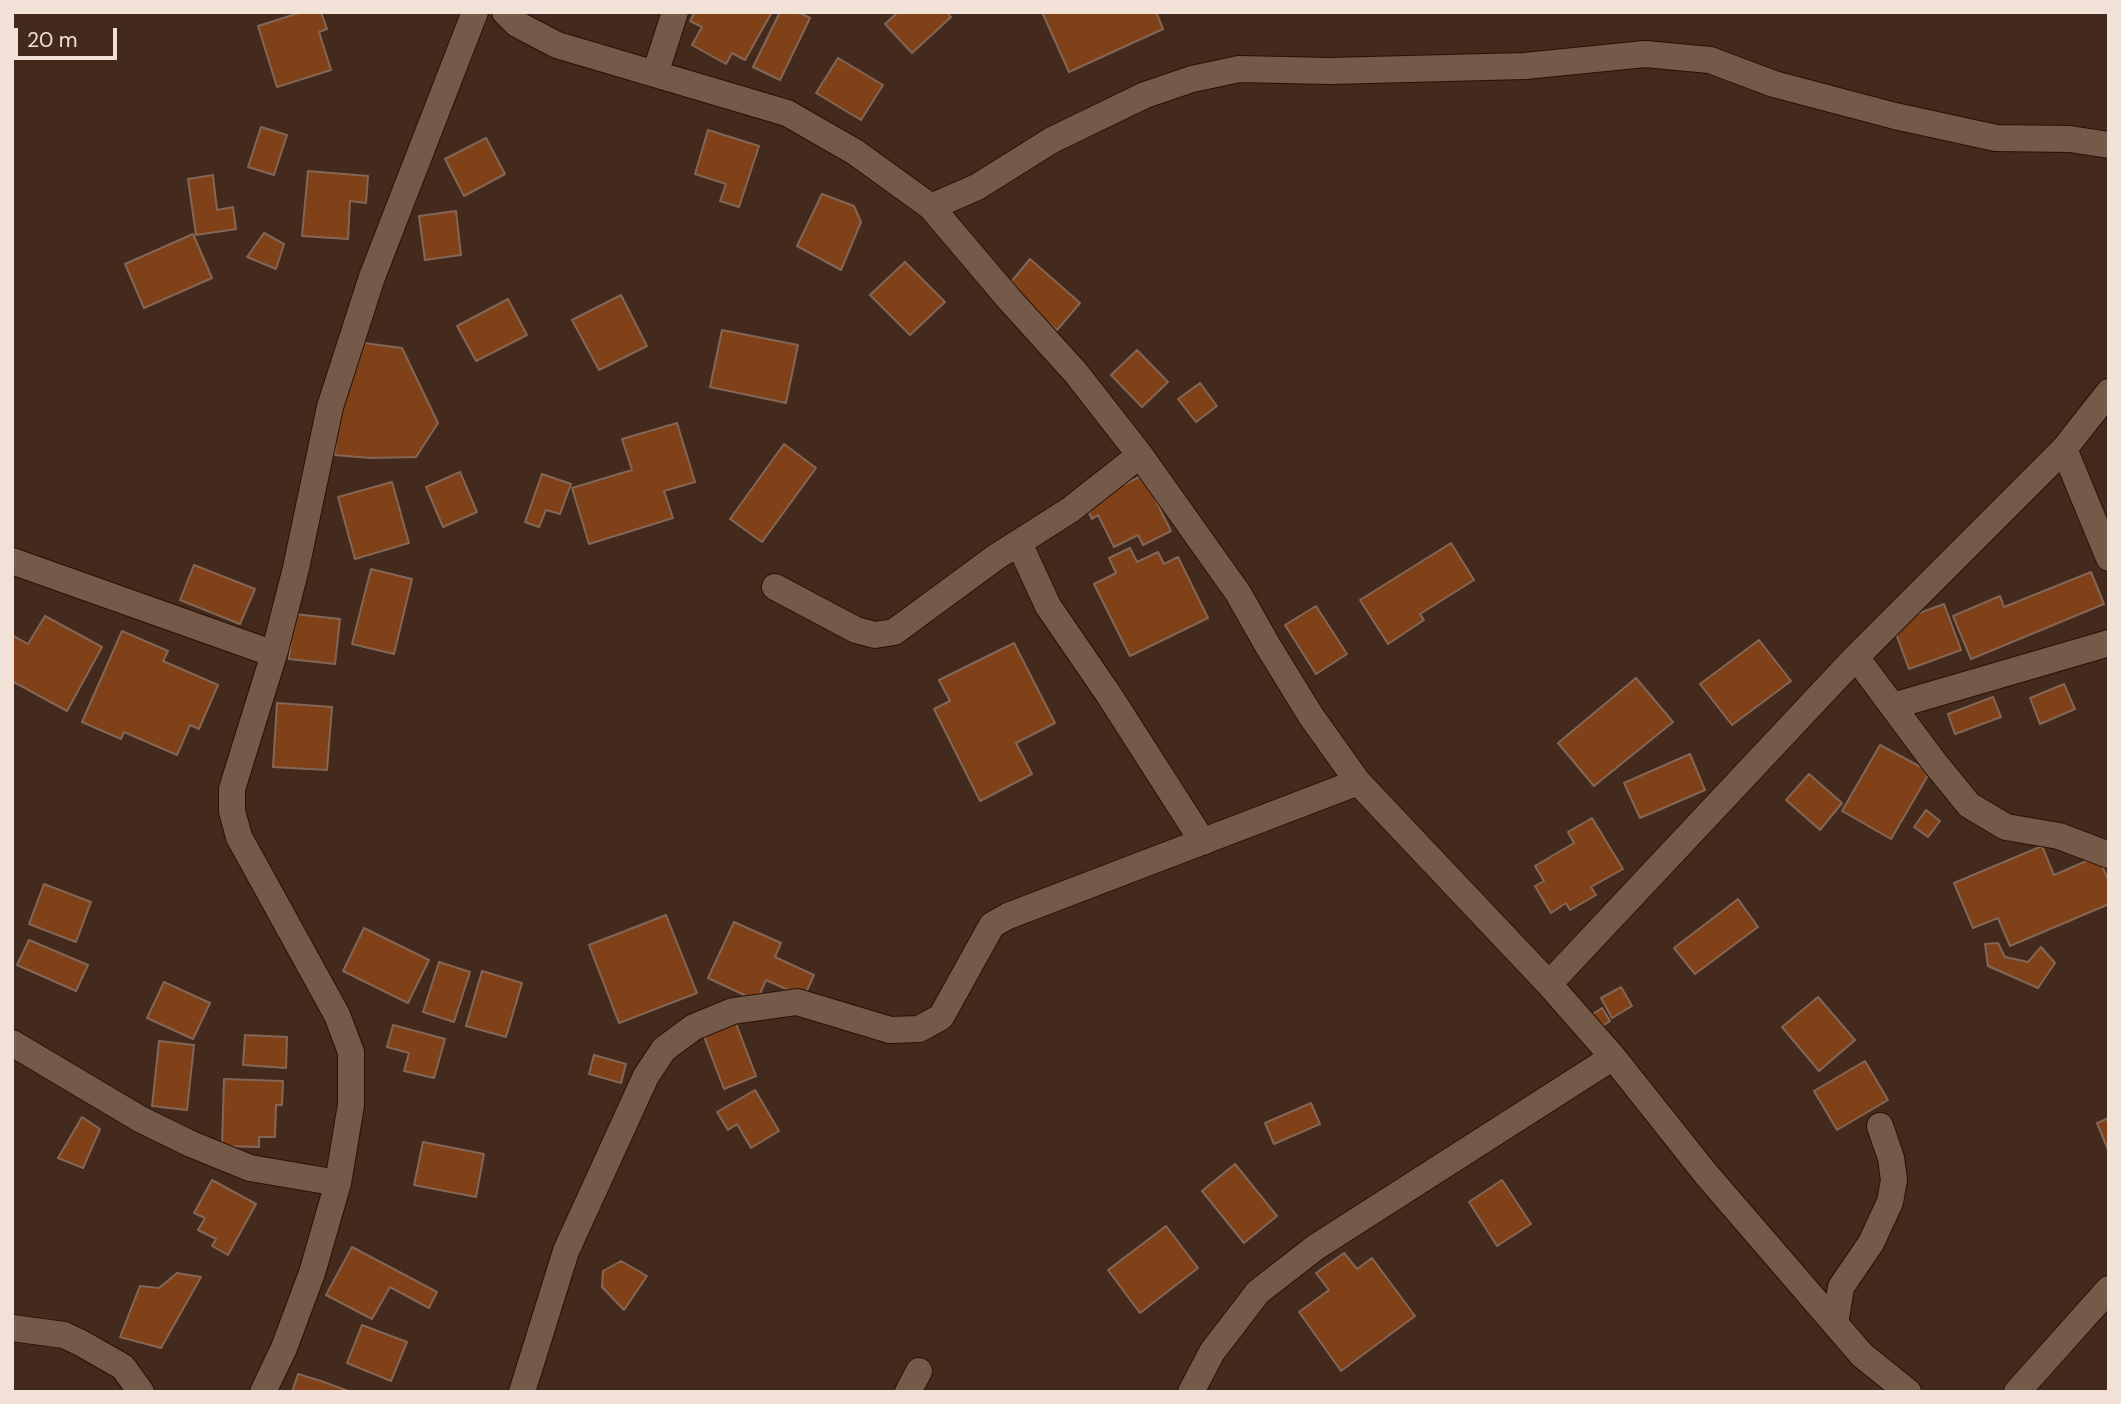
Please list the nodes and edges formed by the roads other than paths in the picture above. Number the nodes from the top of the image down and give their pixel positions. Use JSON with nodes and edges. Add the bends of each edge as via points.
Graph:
{"nodes":[{"id":1,"x":474,"y":12,"type":"edge"},
{"id":2,"x":505,"y":12,"type":"edge"},
{"id":3,"x":675,"y":12,"type":"edge"},
{"id":4,"x":655,"y":74,"type":"junction"},
{"id":5,"x":2109,"y":145,"type":"edge"},
{"id":6,"x":931,"y":207,"type":"junction"},
{"id":7,"x":2109,"y":392,"type":"edge"},
{"id":8,"x":2064,"y":449,"type":"junction"},
{"id":9,"x":1140,"y":455,"type":"junction"},
{"id":10,"x":1019,"y":543,"type":"junction"},
{"id":11,"x":2109,"y":558,"type":"edge"},
{"id":12,"x":12,"y":561,"type":"edge"},
{"id":13,"x":775,"y":587,"type":"dead end"},
{"id":14,"x":2109,"y":643,"type":"edge"},
{"id":15,"x":274,"y":654,"type":"junction"},
{"id":16,"x":1856,"y":657,"type":"junction"},
{"id":17,"x":1893,"y":706,"type":"junction"},
{"id":18,"x":1358,"y":782,"type":"junction"},
{"id":19,"x":1203,"y":842,"type":"junction"},
{"id":20,"x":2109,"y":855,"type":"edge"},
{"id":21,"x":1549,"y":984,"type":"junction"},
{"id":22,"x":12,"y":1043,"type":"edge"},
{"id":23,"x":1613,"y":1057,"type":"junction"},
{"id":24,"x":1880,"y":1126,"type":"dead end"},
{"id":25,"x":338,"y":1183,"type":"junction"},
{"id":26,"x":2109,"y":1289,"type":"edge"},
{"id":27,"x":1835,"y":1324,"type":"junction"},
{"id":28,"x":12,"y":1328,"type":"edge"},
{"id":29,"x":141,"y":1392,"type":"edge"},
{"id":30,"x":263,"y":1392,"type":"edge"},
{"id":31,"x":522,"y":1392,"type":"edge"},
{"id":32,"x":1191,"y":1392,"type":"edge"},
{"id":33,"x":1908,"y":1392,"type":"edge"},
{"id":34,"x":2017,"y":1392,"type":"edge"}],
"edges":[{"from":1,"to":15,"type":"street","via":[[372,276],[330,407]]},
{"from":2,"to":4,"type":"street","via":[[517,24],[557,45]]},
{"from":3,"to":4,"type":"street"},
{"from":4,"to":6,"type":"street","via":[[788,113],[855,152]]},
{"from":5,"to":6,"type":"street","via":[[2070,139],[1996,138],[1774,84],[1710,60],[1645,54],[1525,66],[1330,72],[1239,69],[1145,95],[1052,140],[977,187]]},
{"from":6,"to":9,"type":"street","via":[[1076,373]]},
{"from":7,"to":8,"type":"street"},
{"from":8,"to":11,"type":"street"},
{"from":8,"to":16,"type":"street"},
{"from":9,"to":10,"type":"street"},
{"from":9,"to":18,"type":"street","via":[[1238,593],[1311,716]]},
{"from":10,"to":13,"type":"street","via":[[894,632],[876,635],[856,630]]},
{"from":10,"to":19,"type":"street","via":[[1048,606]]},
{"from":12,"to":15,"type":"street"},
{"from":14,"to":17,"type":"street"},
{"from":15,"to":25,"type":"street","via":[[232,789],[232,811],[239,837],[337,1015],[351,1052],[351,1105]]},
{"from":16,"to":17,"type":"street"},
{"from":16,"to":21,"type":"street"},
{"from":17,"to":20,"type":"street","via":[[1969,805],[2006,827],[2059,836]]},
{"from":18,"to":19,"type":"street"},
{"from":18,"to":21,"type":"street"},
{"from":19,"to":31,"type":"street","via":[[992,925],[941,1017],[919,1029],[890,1030],[797,1002],[733,1011],[694,1027],[664,1049],[646,1076],[566,1251]]},
{"from":21,"to":23,"type":"street"},
{"from":22,"to":25,"type":"street","via":[[191,1144],[250,1168]]},
{"from":23,"to":27,"type":"street"},
{"from":23,"to":32,"type":"street","via":[[1316,1247],[1258,1292],[1212,1352]]},
{"from":24,"to":27,"type":"street","via":[[1894,1180],[1890,1202],[1871,1243],[1840,1287]]},
{"from":25,"to":30,"type":"street","via":[[312,1273]]},
{"from":26,"to":34,"type":"street"},
{"from":27,"to":33,"type":"street","via":[[1862,1355]]},
{"from":28,"to":29,"type":"street","via":[[64,1335],[81,1343],[123,1367]]}]}
